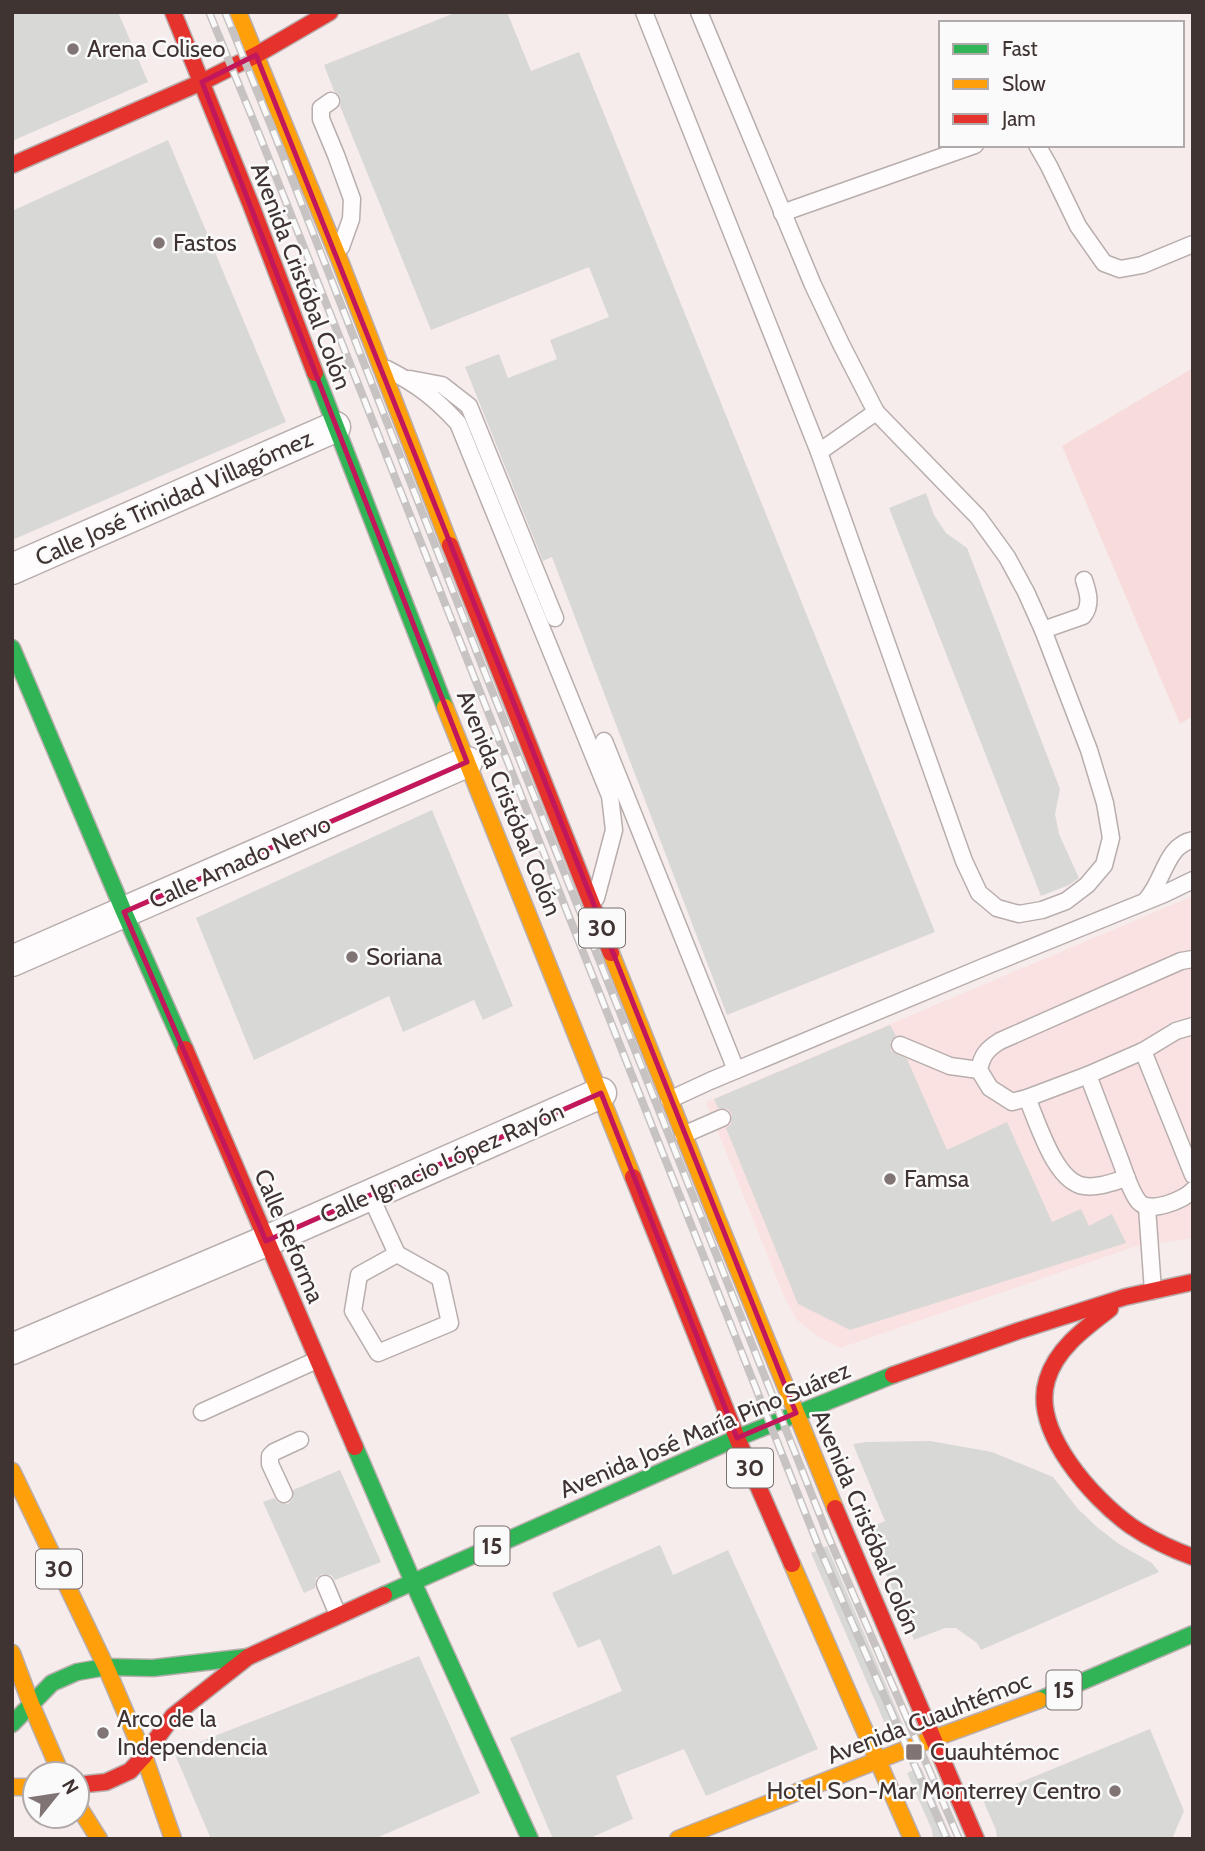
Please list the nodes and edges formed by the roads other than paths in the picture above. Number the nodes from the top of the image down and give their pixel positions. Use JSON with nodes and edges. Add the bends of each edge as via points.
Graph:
{"nodes":[{"id":1,"x":173,"y":12,"type":"edge"},
{"id":2,"x":238,"y":12,"type":"edge"},
{"id":3,"x":330,"y":12,"type":"edge"},
{"id":4,"x":644,"y":12,"type":"edge"},
{"id":5,"x":705,"y":15,"type":"edge"},
{"id":6,"x":256,"y":55,"type":"junction"},
{"id":7,"x":202,"y":82,"type":"junction"},
{"id":8,"x":331,"y":101,"type":"dead end"},
{"id":9,"x":969,"y":147,"type":"edge"},
{"id":10,"x":1038,"y":147,"type":"edge"},
{"id":11,"x":12,"y":164,"type":"edge"},
{"id":12,"x":782,"y":213,"type":"junction"},
{"id":13,"x":1193,"y":244,"type":"edge"},
{"id":14,"x":338,"y":256,"type":"junction"},
{"id":15,"x":381,"y":366,"type":"junction"},
{"id":16,"x":405,"y":378,"type":"junction"},
{"id":17,"x":877,"y":412,"type":"junction"},
{"id":18,"x":335,"y":427,"type":"junction"},
{"id":19,"x":819,"y":452,"type":"junction"},
{"id":20,"x":12,"y":569,"type":"edge"},
{"id":21,"x":1084,"y":580,"type":"dead end"},
{"id":22,"x":555,"y":618,"type":"dead end"},
{"id":23,"x":1043,"y":630,"type":"junction"},
{"id":24,"x":12,"y":648,"type":"edge"},
{"id":25,"x":604,"y":741,"type":"dead end"},
{"id":26,"x":467,"y":762,"type":"junction"},
{"id":27,"x":1193,"y":840,"type":"edge"},
{"id":28,"x":1193,"y":880,"type":"edge"},
{"id":29,"x":1146,"y":901,"type":"junction"},
{"id":30,"x":594,"y":908,"type":"junction"},
{"id":31,"x":124,"y":912,"type":"junction"},
{"id":32,"x":1193,"y":959,"type":"edge"},
{"id":33,"x":12,"y":961,"type":"edge"},
{"id":34,"x":1193,"y":1027,"type":"edge"},
{"id":35,"x":900,"y":1045,"type":"dead end"},
{"id":36,"x":1143,"y":1051,"type":"junction"},
{"id":37,"x":736,"y":1070,"type":"junction"},
{"id":38,"x":979,"y":1070,"type":"junction"},
{"id":39,"x":1088,"y":1075,"type":"junction"},
{"id":40,"x":601,"y":1093,"type":"junction"},
{"id":41,"x":1027,"y":1098,"type":"junction"},
{"id":42,"x":669,"y":1100,"type":"junction"},
{"id":43,"x":722,"y":1118,"type":"dead end"},
{"id":44,"x":683,"y":1135,"type":"junction"},
{"id":45,"x":1193,"y":1175,"type":"edge"},
{"id":46,"x":1127,"y":1178,"type":"junction"},
{"id":47,"x":1193,"y":1190,"type":"edge"},
{"id":48,"x":370,"y":1195,"type":"junction"},
{"id":49,"x":1147,"y":1207,"type":"junction"},
{"id":50,"x":266,"y":1241,"type":"junction"},
{"id":51,"x":397,"y":1254,"type":"junction"},
{"id":52,"x":1193,"y":1282,"type":"edge"},
{"id":53,"x":1153,"y":1291,"type":"junction"},
{"id":54,"x":1125,"y":1297,"type":"junction"},
{"id":55,"x":12,"y":1349,"type":"edge"},
{"id":56,"x":317,"y":1360,"type":"junction"},
{"id":57,"x":202,"y":1412,"type":"dead end"},
{"id":58,"x":796,"y":1413,"type":"junction"},
{"id":59,"x":737,"y":1438,"type":"junction"},
{"id":60,"x":300,"y":1440,"type":"dead end"},
{"id":61,"x":12,"y":1471,"type":"edge"},
{"id":62,"x":284,"y":1493,"type":"dead end"},
{"id":63,"x":1193,"y":1557,"type":"edge"},
{"id":64,"x":412,"y":1582,"type":"junction"},
{"id":65,"x":325,"y":1584,"type":"dead end"},
{"id":66,"x":338,"y":1615,"type":"junction"},
{"id":67,"x":1193,"y":1634,"type":"edge"},
{"id":68,"x":12,"y":1653,"type":"edge"},
{"id":69,"x":248,"y":1657,"type":"junction"},
{"id":70,"x":106,"y":1667,"type":"junction"},
{"id":71,"x":31,"y":1704,"type":"junction"},
{"id":72,"x":12,"y":1724,"type":"edge"},
{"id":73,"x":932,"y":1739,"type":"junction"},
{"id":74,"x":144,"y":1756,"type":"junction"},
{"id":75,"x":55,"y":1760,"type":"edge"},
{"id":76,"x":878,"y":1761,"type":"junction"},
{"id":77,"x":91,"y":1784,"type":"edge"},
{"id":78,"x":173,"y":1839,"type":"edge"},
{"id":79,"x":530,"y":1839,"type":"edge"},
{"id":80,"x":678,"y":1839,"type":"edge"},
{"id":81,"x":912,"y":1839,"type":"edge"},
{"id":82,"x":975,"y":1839,"type":"edge"}],
"edges":[{"from":1,"to":7,"type":"main road","name":"Avenida Cristóbal Colón","number":"30"},
{"from":2,"to":6,"type":"main road","name":"Avenida Cristóbal Colón","number":"30"},
{"from":3,"to":6,"type":"main road"},
{"from":4,"to":19,"type":"lane"},
{"from":5,"to":12,"type":"lane"},
{"from":6,"to":7,"type":"main road"},
{"from":6,"to":14,"type":"main road","name":"Avenida Cristóbal Colón","number":"30"},
{"from":7,"to":11,"type":"main road"},
{"from":7,"to":18,"type":"main road","name":"Avenida Cristóbal Colón","number":"30"},
{"from":8,"to":14,"type":"lane","via":[[321,108],[321,119],[352,199],[351,219]]},
{"from":9,"to":12,"type":"lane"},
{"from":10,"to":13,"type":"lane","via":[[1078,226],[1104,263],[1120,268],[1142,265]]},
{"from":12,"to":17,"type":"lane"},
{"from":14,"to":15,"type":"main road","name":"Avenida Cristóbal Colón","number":"30"},
{"from":15,"to":16,"type":"lane"},
{"from":15,"to":30,"type":"main road","name":"Avenida Cristóbal Colón","number":"30"},
{"from":16,"to":22,"type":"lane","via":[[442,385],[469,407]]},
{"from":16,"to":30,"type":"lane","via":[[438,400],[458,423],[610,796],[614,830]]},
{"from":17,"to":19,"type":"lane"},
{"from":17,"to":23,"type":"lane","via":[[978,517],[1007,557]]},
{"from":18,"to":20,"type":"street","name":"Calle José Trinidad Villagómez"},
{"from":18,"to":26,"type":"main road","name":"Avenida Cristóbal Colón","number":"30"},
{"from":19,"to":23,"type":"lane","via":[[964,861],[979,893],[997,908],[1019,914],[1066,901],[1087,885],[1104,865],[1111,838],[1089,750]]},
{"from":21,"to":23,"type":"lane","via":[[1088,604],[1083,616]]},
{"from":24,"to":31,"type":"main road","name":"Calle Reforma"},
{"from":25,"to":37,"type":"lane"},
{"from":26,"to":31,"type":"street","name":"Calle Amado Nervo"},
{"from":26,"to":40,"type":"main road","name":"Avenida Cristóbal Colón","number":"30"},
{"from":27,"to":29,"type":"lane","via":[[1173,852]]},
{"from":28,"to":29,"type":"lane"},
{"from":29,"to":37,"type":"lane"},
{"from":30,"to":42,"type":"main road","name":"Avenida Cristóbal Colón","number":"30"},
{"from":31,"to":33,"type":"street","name":"Calle Amado Nervo"},
{"from":31,"to":50,"type":"main road","name":"Calle Reforma"},
{"from":32,"to":38,"type":"lane","via":[[1000,1041],[982,1056]]},
{"from":34,"to":36,"type":"lane","via":[[1176,1031]]},
{"from":35,"to":38,"type":"lane","via":[[950,1066]]},
{"from":36,"to":39,"type":"lane"},
{"from":36,"to":45,"type":"lane"},
{"from":37,"to":42,"type":"lane"},
{"from":38,"to":41,"type":"lane","via":[[990,1088],[1012,1102]]},
{"from":39,"to":41,"type":"lane"},
{"from":39,"to":46,"type":"lane"},
{"from":40,"to":48,"type":"street","name":"Calle Ignacio López Rayón"},
{"from":40,"to":59,"type":"main road","name":"Avenida Cristóbal Colón","number":"30"},
{"from":41,"to":46,"type":"lane","via":[[1066,1177],[1085,1187]]},
{"from":42,"to":44,"type":"main road","name":"Avenida Cristóbal Colón","number":"30"},
{"from":43,"to":44,"type":"lane"},
{"from":44,"to":58,"type":"main road","name":"Avenida Cristóbal Colón","number":"30"},
{"from":46,"to":49,"type":"lane"},
{"from":47,"to":49,"type":"lane","via":[[1187,1196]]},
{"from":48,"to":50,"type":"street","name":"Calle Ignacio López Rayón"},
{"from":48,"to":51,"type":"lane"},
{"from":49,"to":53,"type":"lane"},
{"from":50,"to":55,"type":"street","name":"Calle Ignacio López Rayón"},
{"from":50,"to":56,"type":"main road","name":"Calle Reforma"},
{"from":51,"to":51,"type":"lane","via":[[359,1275],[353,1311],[379,1353],[450,1323],[440,1278]]},
{"from":52,"to":53,"type":"main road","name":"Avenida José María Pino Suárez","number":"15"},
{"from":53,"to":54,"type":"main road","name":"Avenida José María Pino Suárez","number":"15"},
{"from":54,"to":58,"type":"main road","name":"Avenida José María Pino Suárez","number":"15","via":[[983,1343]]},
{"from":54,"to":63,"type":"main road","via":[[1074,1339],[1054,1365],[1044,1396],[1048,1422],[1063,1454],[1109,1508],[1170,1549]]},
{"from":56,"to":57,"type":"lane"},
{"from":56,"to":64,"type":"main road","name":"Calle Reforma"},
{"from":58,"to":59,"type":"main road","name":"Avenida José María Pino Suárez","number":"15"},
{"from":58,"to":73,"type":"main road","name":"Avenida Cristóbal Colón","number":"30"},
{"from":59,"to":64,"type":"main road","name":"Avenida José María Pino Suárez","number":"15"},
{"from":59,"to":76,"type":"main road","name":"Avenida Cristóbal Colón","number":"30"},
{"from":60,"to":62,"type":"lane","via":[[270,1456]]},
{"from":61,"to":70,"type":"main road","number":"30"},
{"from":64,"to":66,"type":"main road","name":"Avenida José María Pino Suárez","number":"15"},
{"from":64,"to":79,"type":"main road","name":"Calle Reforma"},
{"from":65,"to":66,"type":"lane"},
{"from":66,"to":69,"type":"main road","name":"Avenida José María Pino Suárez","number":"15"},
{"from":67,"to":73,"type":"main road","name":"Avenida Cuauhtémoc","number":"15","via":[[1055,1695]]},
{"from":68,"to":71,"type":"main road"},
{"from":69,"to":70,"type":"main road","name":"Avenida José María Pino Suárez","number":"15","via":[[153,1668]]},
{"from":69,"to":74,"type":"main road","name":"Avenida José María Pino Suárez","number":"15","via":[[173,1716]]},
{"from":70,"to":71,"type":"main road","name":"Avenida José María Pino Suárez","number":"15","via":[[77,1672],[52,1684]]},
{"from":70,"to":74,"type":"main road","number":"30"},
{"from":71,"to":72,"type":"main road","name":"Avenida José María Pino Suárez","number":"15"},
{"from":71,"to":75,"type":"main road"},
{"from":73,"to":76,"type":"main road","name":"Avenida Cuauhtémoc","number":"15"},
{"from":73,"to":82,"type":"main road","name":"Avenida Cristóbal Colón","number":"30"},
{"from":74,"to":77,"type":"main road","name":"Avenida José María Pino Suárez","number":"15","via":[[130,1771]]},
{"from":74,"to":78,"type":"main road","number":"30"},
{"from":76,"to":80,"type":"main road","name":"Avenida Cuauhtémoc","number":"15"},
{"from":76,"to":81,"type":"main road","name":"Avenida Cristóbal Colón","number":"30"}]}
